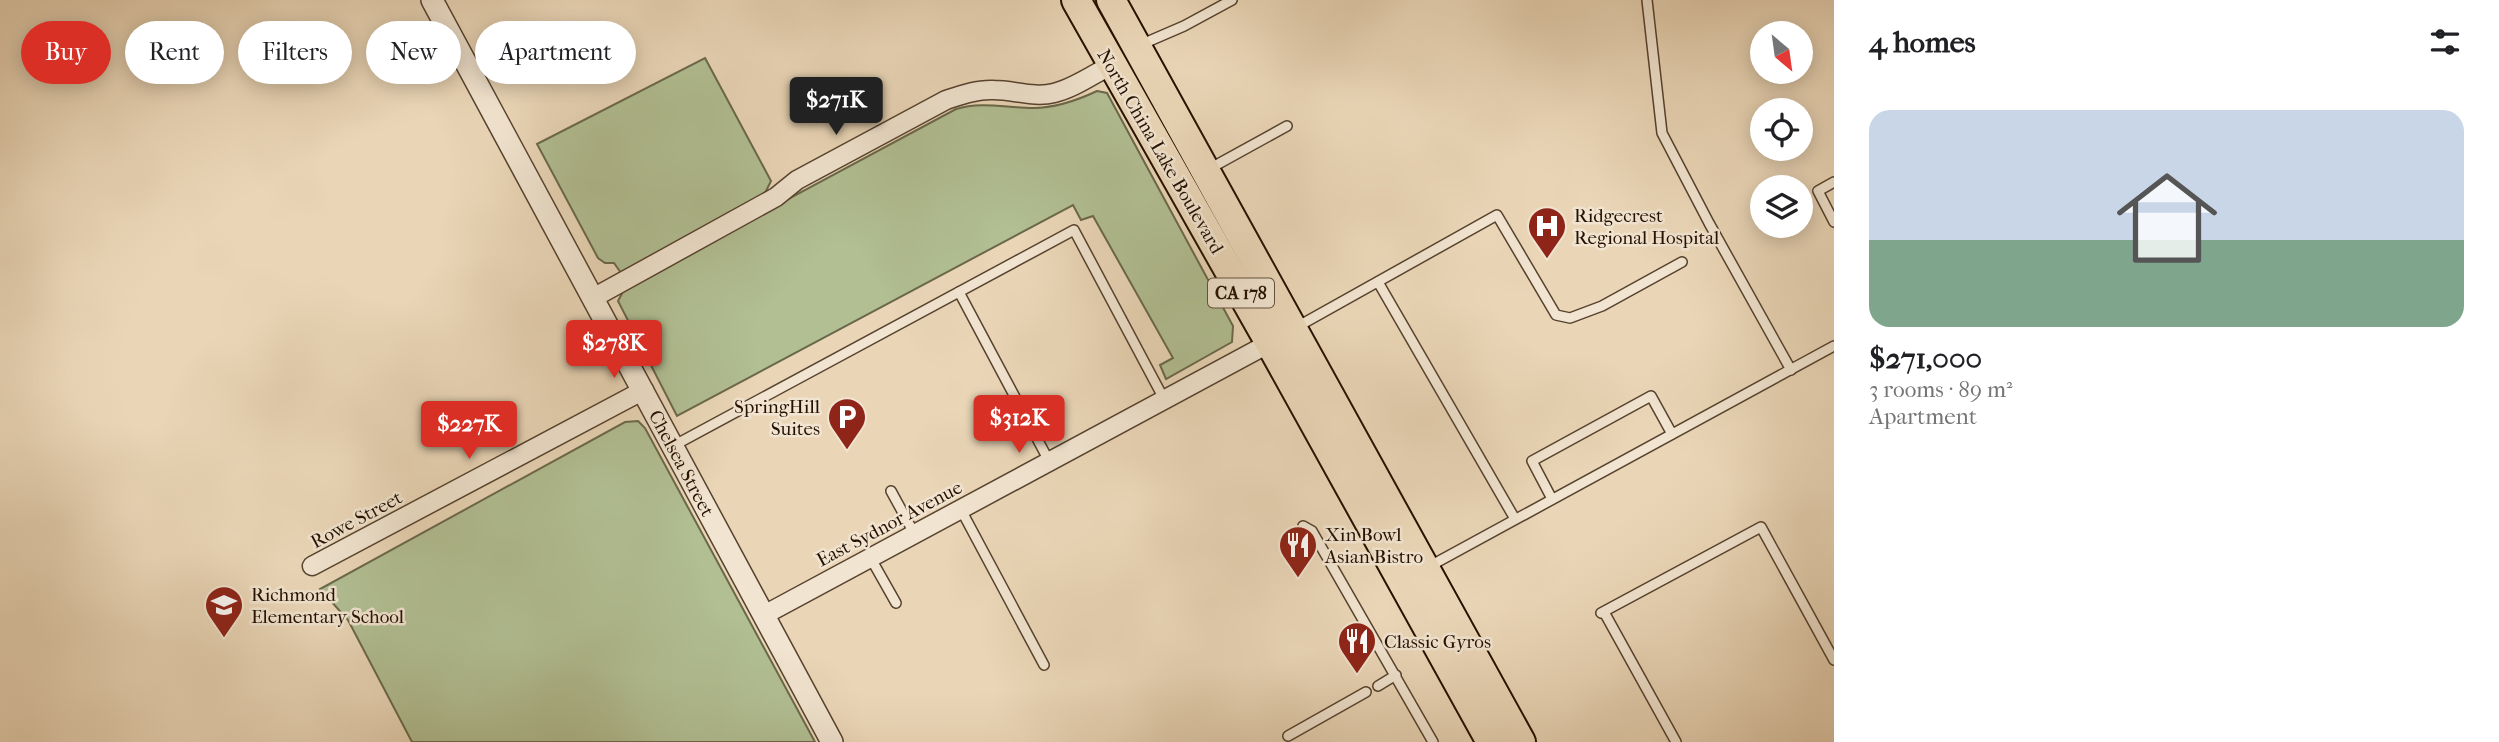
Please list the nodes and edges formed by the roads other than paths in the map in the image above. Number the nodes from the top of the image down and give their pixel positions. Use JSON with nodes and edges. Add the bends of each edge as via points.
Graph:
{"nodes":[{"id":1,"x":432,"y":0,"type":"edge"},
{"id":2,"x":1076,"y":0,"type":"edge"},
{"id":3,"x":1090,"y":0,"type":"edge"},
{"id":4,"x":1111,"y":0,"type":"edge"},
{"id":5,"x":1233,"y":0,"type":"edge"},
{"id":6,"x":1647,"y":0,"type":"edge"},
{"id":7,"x":1137,"y":46,"type":"junction"},
{"id":8,"x":1112,"y":65,"type":"junction"},
{"id":9,"x":1287,"y":126,"type":"dead end"},
{"id":10,"x":1205,"y":171,"type":"junction"},
{"id":11,"x":1834,"y":182,"type":"edge"},
{"id":12,"x":1834,"y":222,"type":"edge"},
{"id":13,"x":1682,"y":262,"type":"dead end"},
{"id":14,"x":1378,"y":282,"type":"junction"},
{"id":15,"x":959,"y":292,"type":"junction"},
{"id":16,"x":593,"y":298,"type":"junction"},
{"id":17,"x":1282,"y":336,"type":"junction"},
{"id":18,"x":1834,"y":346,"type":"edge"},
{"id":19,"x":1791,"y":370,"type":"junction"},
{"id":20,"x":643,"y":390,"type":"junction"},
{"id":21,"x":1164,"y":398,"type":"junction"},
{"id":22,"x":1672,"y":434,"type":"junction"},
{"id":23,"x":673,"y":446,"type":"junction"},
{"id":24,"x":1049,"y":461,"type":"junction"},
{"id":25,"x":891,"y":491,"type":"dead end"},
{"id":26,"x":1552,"y":499,"type":"junction"},
{"id":27,"x":960,"y":508,"type":"junction"},
{"id":28,"x":1515,"y":519,"type":"junction"},
{"id":29,"x":1303,"y":526,"type":"dead end"},
{"id":30,"x":914,"y":533,"type":"junction"},
{"id":31,"x":870,"y":557,"type":"junction"},
{"id":32,"x":312,"y":566,"type":"dead end"},
{"id":33,"x":1425,"y":568,"type":"junction"},
{"id":34,"x":896,"y":603,"type":"dead end"},
{"id":35,"x":764,"y":615,"type":"junction"},
{"id":36,"x":1834,"y":660,"type":"edge"},
{"id":37,"x":1044,"y":665,"type":"dead end"},
{"id":38,"x":1396,"y":675,"type":"junction"},
{"id":39,"x":1378,"y":686,"type":"dead end"},
{"id":40,"x":1366,"y":692,"type":"dead end"},
{"id":41,"x":1288,"y":736,"type":"dead end"},
{"id":42,"x":832,"y":742,"type":"edge"},
{"id":43,"x":1433,"y":742,"type":"edge"},
{"id":44,"x":1491,"y":742,"type":"edge"},
{"id":45,"x":1521,"y":742,"type":"edge"},
{"id":46,"x":1676,"y":742,"type":"edge"}],
"edges":[{"from":1,"to":16,"type":"street","name":"Chelsea Street"},
{"from":2,"to":8,"type":"main road","name":"North China Lake Boulevard","number":"CA 178"},
{"from":3,"to":7,"type":"main road","via":[[1118,42]]},
{"from":4,"to":7,"type":"main road","name":"North China Lake Boulevard","number":"CA 178"},
{"from":5,"to":7,"type":"lane"},
{"from":6,"to":19,"type":"lane","via":[[1662,133]]},
{"from":7,"to":10,"type":"main road","name":"North China Lake Boulevard","number":"CA 178"},
{"from":8,"to":16,"type":"street","via":[[1053,93],[992,89],[946,100]]},
{"from":8,"to":17,"type":"main road","name":"North China Lake Boulevard","number":"CA 178"},
{"from":9,"to":10,"type":"lane"},
{"from":10,"to":17,"type":"main road","name":"North China Lake Boulevard","number":"CA 178"},
{"from":11,"to":12,"type":"lane","via":[[1818,191]]},
{"from":13,"to":14,"type":"lane","via":[[1602,306],[1570,318],[1556,315],[1497,215]]},
{"from":14,"to":17,"type":"lane"},
{"from":14,"to":28,"type":"lane"},
{"from":15,"to":21,"type":"lane","via":[[1074,230]]},
{"from":15,"to":23,"type":"lane"},
{"from":15,"to":24,"type":"lane"},
{"from":16,"to":20,"type":"street","name":"Chelsea Street"},
{"from":17,"to":21,"type":"street","name":"East Sydnor Avenue"},
{"from":17,"to":33,"type":"main road","name":"North China Lake Boulevard","number":"CA 178"},
{"from":17,"to":44,"type":"main road","name":"North China Lake Boulevard","number":"CA 178"},
{"from":18,"to":19,"type":"lane"},
{"from":19,"to":22,"type":"lane"},
{"from":20,"to":23,"type":"street","name":"Chelsea Street"},
{"from":20,"to":32,"type":"street","name":"Rowe Street"},
{"from":21,"to":24,"type":"street","name":"East Sydnor Avenue"},
{"from":22,"to":26,"type":"lane"},
{"from":22,"to":26,"type":"lane","via":[[1651,396],[1532,461]]},
{"from":23,"to":35,"type":"street","name":"Chelsea Street"},
{"from":24,"to":27,"type":"street","name":"East Sydnor Avenue"},
{"from":25,"to":30,"type":"lane"},
{"from":26,"to":28,"type":"lane"},
{"from":27,"to":30,"type":"street","name":"East Sydnor Avenue"},
{"from":27,"to":37,"type":"lane"},
{"from":28,"to":33,"type":"lane"},
{"from":29,"to":38,"type":"lane","via":[[1312,531]]},
{"from":30,"to":31,"type":"street","name":"East Sydnor Avenue"},
{"from":31,"to":34,"type":"lane"},
{"from":31,"to":35,"type":"street","name":"East Sydnor Avenue"},
{"from":33,"to":45,"type":"main road","name":"North China Lake Boulevard","number":"CA 178"},
{"from":35,"to":42,"type":"street","name":"Chelsea Street"},
{"from":36,"to":46,"type":"lane","via":[[1761,527],[1602,612]]},
{"from":38,"to":39,"type":"lane"},
{"from":38,"to":43,"type":"lane"},
{"from":40,"to":41,"type":"lane"}]}
